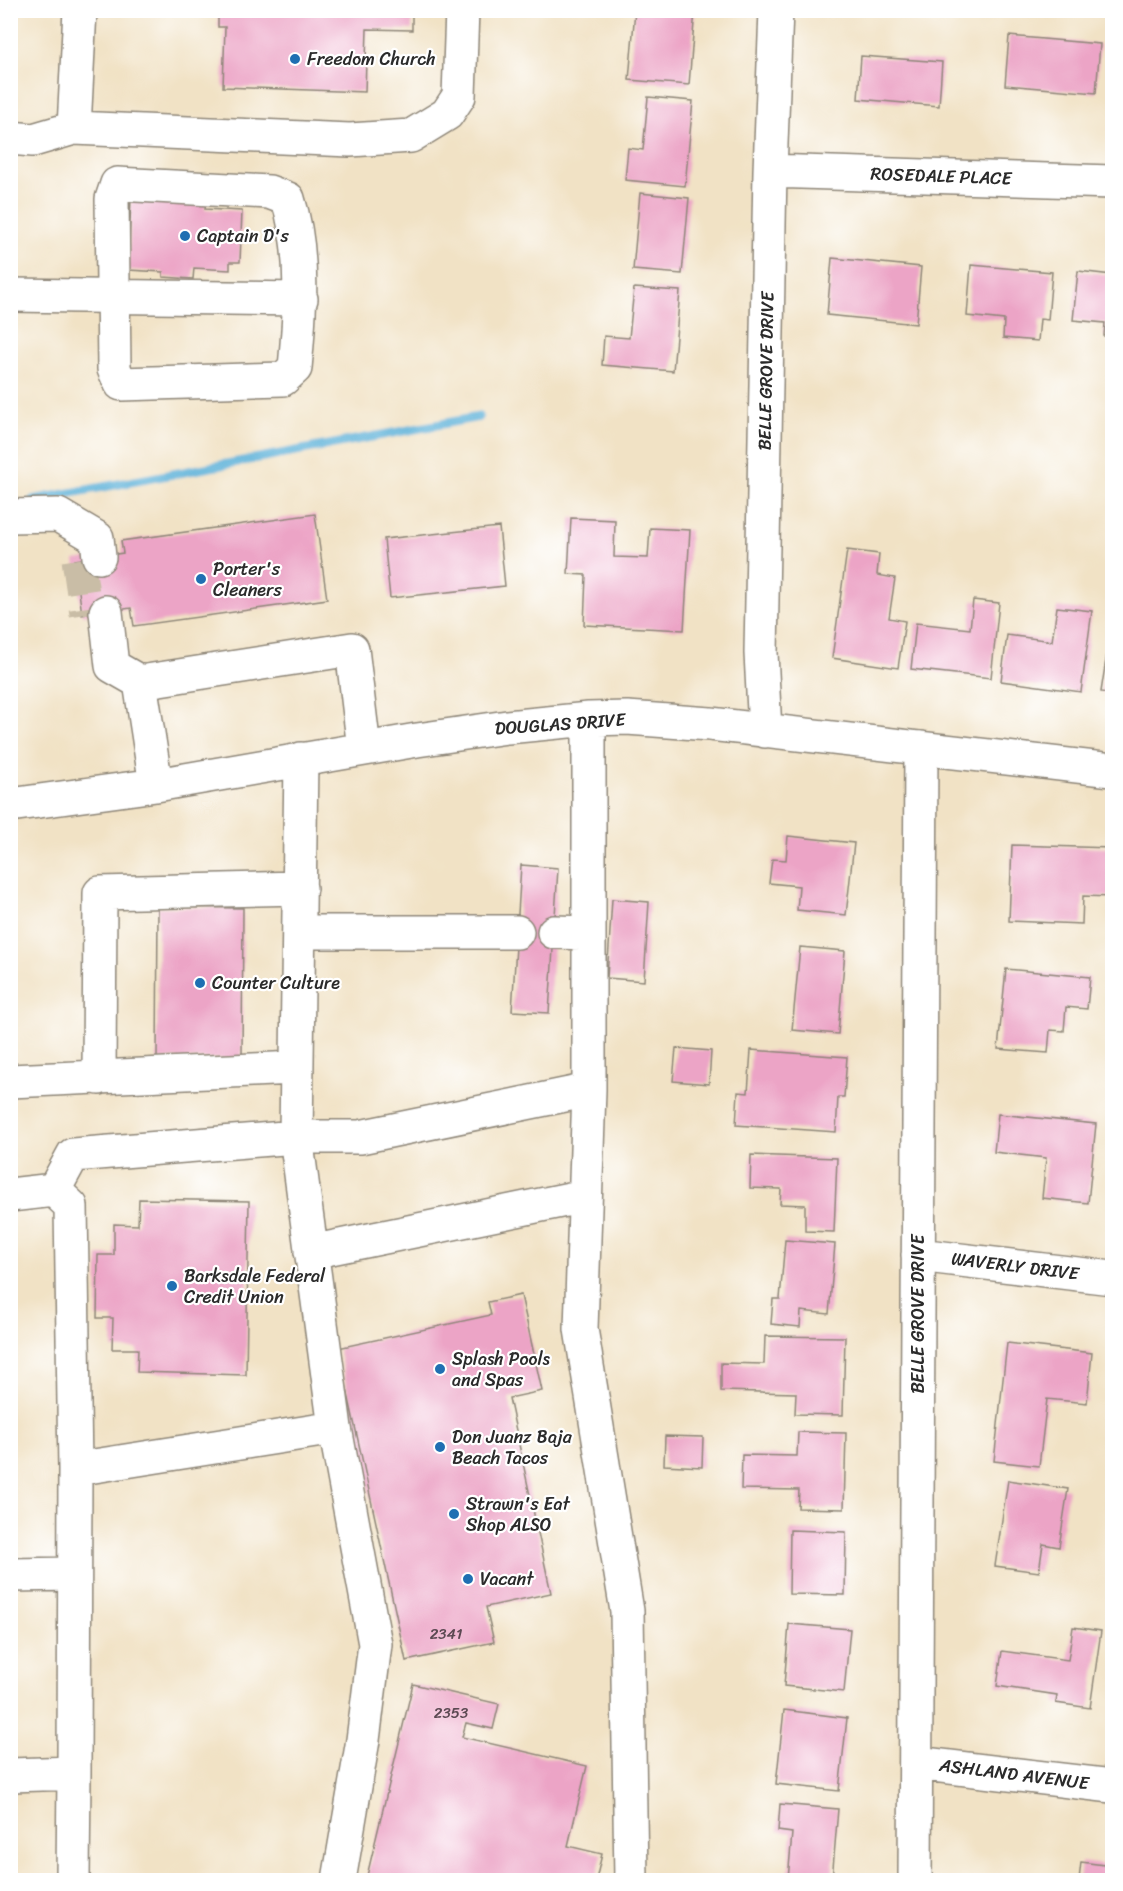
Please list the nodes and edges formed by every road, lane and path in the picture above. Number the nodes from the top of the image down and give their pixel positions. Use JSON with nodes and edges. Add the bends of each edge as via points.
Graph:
{"nodes":[{"id":1,"x":80,"y":10,"type":"edge"},
{"id":2,"x":462,"y":10,"type":"edge"},
{"id":3,"x":776,"y":10,"type":"edge"},
{"id":4,"x":74,"y":128,"type":"junction"},
{"id":5,"x":10,"y":138,"type":"edge"},
{"id":6,"x":770,"y":171,"type":"junction"},
{"id":7,"x":1113,"y":182,"type":"edge"},
{"id":8,"x":10,"y":295,"type":"edge"},
{"id":9,"x":112,"y":296,"type":"junction"},
{"id":10,"x":301,"y":299,"type":"junction"},
{"id":11,"x":10,"y":516,"type":"edge"},
{"id":12,"x":89,"y":550,"type":"tunnel mouth"},
{"id":13,"x":100,"y":623,"type":"tunnel mouth"},
{"id":14,"x":140,"y":682,"type":"junction"},
{"id":15,"x":589,"y":719,"type":"junction"},
{"id":16,"x":765,"y":731,"type":"junction"},
{"id":17,"x":921,"y":748,"type":"junction"},
{"id":18,"x":364,"y":749,"type":"junction"},
{"id":19,"x":301,"y":759,"type":"junction"},
{"id":20,"x":1113,"y":770,"type":"edge"},
{"id":21,"x":156,"y":785,"type":"junction"},
{"id":22,"x":10,"y":805,"type":"edge"},
{"id":23,"x":300,"y":888,"type":"junction"},
{"id":24,"x":300,"y":932,"type":"junction"},
{"id":25,"x":517,"y":932,"type":"dead end"},
{"id":26,"x":554,"y":932,"type":"dead end"},
{"id":27,"x":589,"y":933,"type":"junction"},
{"id":28,"x":296,"y":1068,"type":"junction"},
{"id":29,"x":99,"y":1078,"type":"junction"},
{"id":30,"x":10,"y":1081,"type":"edge"},
{"id":31,"x":589,"y":1090,"type":"junction"},
{"id":32,"x":296,"y":1137,"type":"junction"},
{"id":33,"x":54,"y":1190,"type":"junction"},
{"id":34,"x":10,"y":1195,"type":"edge"},
{"id":35,"x":585,"y":1197,"type":"junction"},
{"id":36,"x":311,"y":1252,"type":"junction"},
{"id":37,"x":918,"y":1255,"type":"junction"},
{"id":38,"x":1113,"y":1278,"type":"edge"},
{"id":39,"x":335,"y":1428,"type":"junction"},
{"id":40,"x":75,"y":1469,"type":"junction"},
{"id":41,"x":73,"y":1574,"type":"junction"},
{"id":42,"x":10,"y":1575,"type":"edge"},
{"id":43,"x":916,"y":1762,"type":"junction"},
{"id":44,"x":74,"y":1773,"type":"junction"},
{"id":45,"x":10,"y":1775,"type":"edge"},
{"id":46,"x":1113,"y":1786,"type":"edge"},
{"id":47,"x":73,"y":1881,"type":"edge"},
{"id":48,"x":339,"y":1881,"type":"edge"},
{"id":49,"x":631,"y":1881,"type":"edge"},
{"id":50,"x":915,"y":1881,"type":"edge"}],
"edges":[{"from":1,"to":4,"type":"street"},
{"from":2,"to":4,"type":"street","via":[[459,96],[447,114],[411,136],[350,140]]},
{"from":3,"to":6,"type":"street","name":"BELLE GROVE DRIVE"},
{"from":4,"to":5,"type":"street","via":[[33,140]]},
{"from":6,"to":7,"type":"street","name":"ROSEDALE PLACE"},
{"from":6,"to":16,"type":"street","name":"BELLE GROVE DRIVE","via":[[761,653]]},
{"from":8,"to":9,"type":"street"},
{"from":9,"to":10,"type":"street"},
{"from":9,"to":10,"type":"street","via":[[114,369],[122,384],[283,379],[295,368]]},
{"from":9,"to":10,"type":"street","via":[[112,199],[117,184],[269,192],[288,198],[293,213]]},
{"from":11,"to":12,"type":"street","via":[[58,514]]},
{"from":13,"to":14,"type":"street","via":[[112,666]]},
{"from":14,"to":18,"type":"street","via":[[352,649]]},
{"from":14,"to":21,"type":"street"},
{"from":15,"to":16,"type":"street","name":"DOUGLAS DRIVE","via":[[667,720]]},
{"from":15,"to":18,"type":"street","name":"DOUGLAS DRIVE","via":[[507,726]]},
{"from":15,"to":27,"type":"street"},
{"from":16,"to":17,"type":"street","name":"DOUGLAS DRIVE"},
{"from":17,"to":20,"type":"street","name":"DOUGLAS DRIVE"},
{"from":17,"to":37,"type":"street","name":"BELLE GROVE DRIVE"},
{"from":18,"to":19,"type":"street","name":"DOUGLAS DRIVE"},
{"from":19,"to":21,"type":"street","name":"DOUGLAS DRIVE"},
{"from":19,"to":23,"type":"street"},
{"from":21,"to":22,"type":"street","name":"DOUGLAS DRIVE"},
{"from":23,"to":24,"type":"street"},
{"from":23,"to":29,"type":"street","via":[[100,893]]},
{"from":24,"to":25,"type":"street"},
{"from":24,"to":28,"type":"street"},
{"from":26,"to":27,"type":"street"},
{"from":27,"to":31,"type":"street"},
{"from":28,"to":29,"type":"street"},
{"from":28,"to":32,"type":"street"},
{"from":29,"to":30,"type":"street"},
{"from":31,"to":32,"type":"street","via":[[360,1137]]},
{"from":31,"to":35,"type":"street"},
{"from":32,"to":33,"type":"street","via":[[73,1155]]},
{"from":32,"to":36,"type":"street"},
{"from":33,"to":34,"type":"street"},
{"from":33,"to":40,"type":"street","via":[[71,1206]]},
{"from":35,"to":36,"type":"street"},
{"from":35,"to":49,"type":"street","via":[[581,1329],[627,1611]]},
{"from":36,"to":39,"type":"street"},
{"from":37,"to":38,"type":"street","name":"WAVERLY DRIVE"},
{"from":37,"to":43,"type":"street","name":"BELLE GROVE DRIVE"},
{"from":39,"to":40,"type":"street"},
{"from":39,"to":48,"type":"street","via":[[375,1644]]},
{"from":40,"to":41,"type":"street"},
{"from":41,"to":42,"type":"street"},
{"from":41,"to":44,"type":"street"},
{"from":43,"to":46,"type":"street","name":"ASHLAND AVENUE"},
{"from":43,"to":50,"type":"street","name":"BELLE GROVE DRIVE"},
{"from":44,"to":45,"type":"street"},
{"from":44,"to":47,"type":"street"}]}
